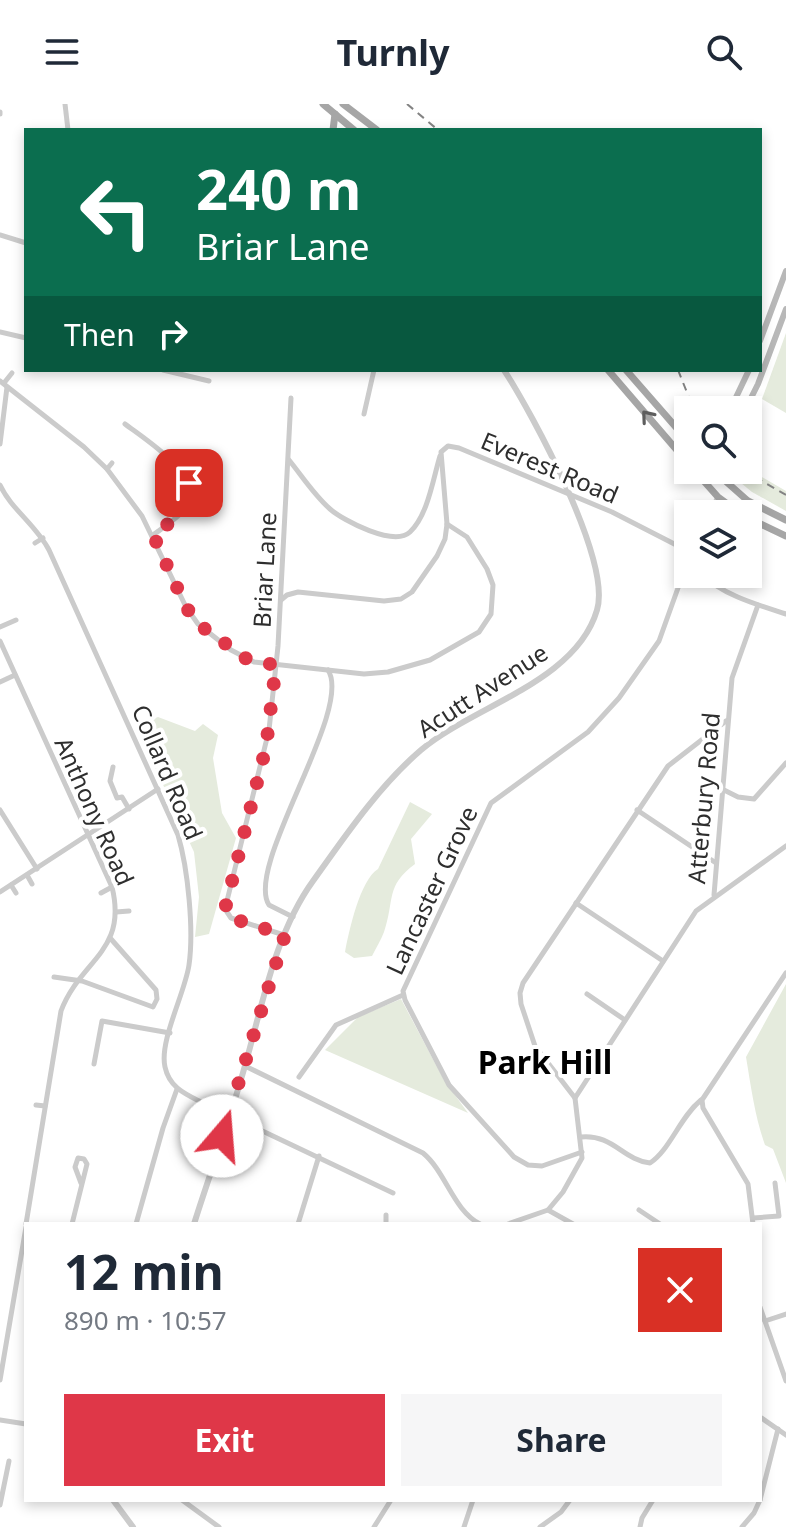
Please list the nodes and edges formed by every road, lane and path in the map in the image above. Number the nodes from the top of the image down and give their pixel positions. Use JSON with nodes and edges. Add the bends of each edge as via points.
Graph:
{"nodes":[{"id":1,"x":65,"y":104,"type":"edge"},
{"id":2,"x":323,"y":104,"type":"edge"},
{"id":3,"x":343,"y":104,"type":"edge"},
{"id":4,"x":335,"y":114,"type":"junction"},
{"id":5,"x":367,"y":122,"type":"junction"},
{"id":6,"x":68,"y":128,"type":"edge"},
{"id":7,"x":333,"y":128,"type":"edge"},
{"id":8,"x":354,"y":128,"type":"edge"},
{"id":9,"x":360,"y":128,"type":"edge"},
{"id":10,"x":374,"y":128,"type":"edge"},
{"id":11,"x":0,"y":235,"type":"edge"},
{"id":12,"x":24,"y":242,"type":"edge"},
{"id":13,"x":786,"y":271,"type":"edge"},
{"id":14,"x":786,"y":309,"type":"edge"},
{"id":15,"x":0,"y":332,"type":"edge"},
{"id":16,"x":762,"y":336,"type":"edge"},
{"id":17,"x":24,"y":338,"type":"edge"},
{"id":18,"x":171,"y":372,"type":"edge"},
{"id":19,"x":374,"y":372,"type":"edge"},
{"id":20,"x":505,"y":372,"type":"edge"},
{"id":21,"x":610,"y":372,"type":"edge"},
{"id":22,"x":628,"y":372,"type":"edge"},
{"id":23,"x":748,"y":372,"type":"edge"},
{"id":24,"x":12,"y":373,"type":"dead end"},
{"id":25,"x":209,"y":381,"type":"dead end"},
{"id":26,"x":4,"y":383,"type":"edge"},
{"id":27,"x":737,"y":396,"type":"edge"},
{"id":28,"x":752,"y":396,"type":"edge"},
{"id":29,"x":291,"y":398,"type":"dead end"},
{"id":30,"x":364,"y":414,"type":"dead end"},
{"id":31,"x":125,"y":424,"type":"dead end"},
{"id":32,"x":674,"y":425,"type":"edge"},
{"id":33,"x":0,"y":444,"type":"edge"},
{"id":34,"x":674,"y":446,"type":"edge"},
{"id":35,"x":441,"y":452,"type":"junction"},
{"id":36,"x":288,"y":459,"type":"junction"},
{"id":37,"x":112,"y":463,"type":"dead end"},
{"id":38,"x":107,"y":469,"type":"junction"},
{"id":39,"x":708,"y":484,"type":"edge"},
{"id":40,"x":729,"y":484,"type":"edge"},
{"id":41,"x":0,"y":485,"type":"edge"},
{"id":42,"x":572,"y":497,"type":"junction"},
{"id":43,"x":718,"y":497,"type":"junction"},
{"id":44,"x":716,"y":500,"type":"edge"},
{"id":45,"x":722,"y":500,"type":"edge"},
{"id":46,"x":786,"y":520,"type":"edge"},
{"id":47,"x":447,"y":524,"type":"junction"},
{"id":48,"x":762,"y":525,"type":"edge"},
{"id":49,"x":153,"y":535,"type":"junction"},
{"id":50,"x":786,"y":536,"type":"edge"},
{"id":51,"x":43,"y":538,"type":"junction"},
{"id":52,"x":35,"y":543,"type":"dead end"},
{"id":53,"x":674,"y":544,"type":"edge"},
{"id":54,"x":678,"y":588,"type":"edge"},
{"id":55,"x":720,"y":588,"type":"edge"},
{"id":56,"x":280,"y":601,"type":"junction"},
{"id":57,"x":758,"y":605,"type":"junction"},
{"id":58,"x":786,"y":614,"type":"edge"},
{"id":59,"x":16,"y":620,"type":"dead end"},
{"id":60,"x":0,"y":627,"type":"edge"},
{"id":61,"x":0,"y":641,"type":"edge"},
{"id":62,"x":276,"y":665,"type":"junction"},
{"id":63,"x":327,"y":669,"type":"junction"},
{"id":64,"x":15,"y":675,"type":"junction"},
{"id":65,"x":0,"y":682,"type":"edge"},
{"id":66,"x":726,"y":721,"type":"junction"},
{"id":67,"x":786,"y":763,"type":"edge"},
{"id":68,"x":113,"y":767,"type":"dead end"},
{"id":69,"x":158,"y":789,"type":"junction"},
{"id":70,"x":722,"y":789,"type":"junction"},
{"id":71,"x":129,"y":809,"type":"junction"},
{"id":72,"x":0,"y":810,"type":"edge"},
{"id":73,"x":637,"y":810,"type":"junction"},
{"id":74,"x":89,"y":835,"type":"junction"},
{"id":75,"x":786,"y":846,"type":"edge"},
{"id":76,"x":716,"y":863,"type":"junction"},
{"id":77,"x":37,"y":869,"type":"junction"},
{"id":78,"x":27,"y":875,"type":"junction"},
{"id":79,"x":32,"y":884,"type":"dead end"},
{"id":80,"x":11,"y":885,"type":"junction"},
{"id":81,"x":112,"y":887,"type":"junction"},
{"id":82,"x":0,"y":892,"type":"edge"},
{"id":83,"x":16,"y":893,"type":"dead end"},
{"id":84,"x":101,"y":893,"type":"dead end"},
{"id":85,"x":714,"y":896,"type":"junction"},
{"id":86,"x":576,"y":903,"type":"junction"},
{"id":87,"x":129,"y":911,"type":"dead end"},
{"id":88,"x":116,"y":912,"type":"junction"},
{"id":89,"x":293,"y":917,"type":"junction"},
{"id":90,"x":285,"y":935,"type":"junction"},
{"id":91,"x":111,"y":939,"type":"junction"},
{"id":92,"x":663,"y":961,"type":"junction"},
{"id":93,"x":786,"y":973,"type":"edge"},
{"id":94,"x":54,"y":977,"type":"dead end"},
{"id":95,"x":78,"y":980,"type":"junction"},
{"id":96,"x":587,"y":994,"type":"dead end"},
{"id":97,"x":403,"y":995,"type":"junction"},
{"id":98,"x":625,"y":1020,"type":"junction"},
{"id":99,"x":170,"y":1033,"type":"junction"},
{"id":100,"x":94,"y":1064,"type":"dead end"},
{"id":101,"x":245,"y":1066,"type":"junction"},
{"id":102,"x":299,"y":1077,"type":"dead end"},
{"id":103,"x":177,"y":1089,"type":"junction"},
{"id":104,"x":575,"y":1098,"type":"junction"},
{"id":105,"x":702,"y":1100,"type":"junction"},
{"id":106,"x":36,"y":1105,"type":"dead end"},
{"id":107,"x":45,"y":1106,"type":"junction"},
{"id":108,"x":229,"y":1115,"type":"junction"},
{"id":109,"x":581,"y":1137,"type":"junction"},
{"id":110,"x":582,"y":1152,"type":"junction"},
{"id":111,"x":319,"y":1156,"type":"junction"},
{"id":112,"x":81,"y":1183,"type":"dead end"},
{"id":113,"x":775,"y":1183,"type":"dead end"},
{"id":114,"x":393,"y":1193,"type":"dead end"},
{"id":115,"x":548,"y":1210,"type":"junction"},
{"id":116,"x":639,"y":1210,"type":"dead end"},
{"id":117,"x":386,"y":1215,"type":"dead end"},
{"id":118,"x":753,"y":1221,"type":"edge"},
{"id":119,"x":26,"y":1222,"type":"edge"},
{"id":120,"x":72,"y":1222,"type":"edge"},
{"id":121,"x":137,"y":1222,"type":"edge"},
{"id":122,"x":195,"y":1222,"type":"edge"},
{"id":123,"x":299,"y":1222,"type":"edge"},
{"id":124,"x":386,"y":1222,"type":"edge"},
{"id":125,"x":477,"y":1222,"type":"edge"},
{"id":126,"x":514,"y":1222,"type":"edge"},
{"id":127,"x":569,"y":1222,"type":"edge"},
{"id":128,"x":657,"y":1222,"type":"edge"},
{"id":129,"x":24,"y":1238,"type":"edge"},
{"id":130,"x":9,"y":1268,"type":"dead end"},
{"id":131,"x":19,"y":1270,"type":"junction"},
{"id":132,"x":762,"y":1313,"type":"edge"},
{"id":133,"x":786,"y":1314,"type":"edge"},
{"id":134,"x":765,"y":1321,"type":"junction"},
{"id":135,"x":0,"y":1380,"type":"edge"},
{"id":136,"x":786,"y":1381,"type":"edge"},
{"id":137,"x":762,"y":1418,"type":"edge"},
{"id":138,"x":0,"y":1420,"type":"edge"},
{"id":139,"x":24,"y":1424,"type":"edge"},
{"id":140,"x":778,"y":1429,"type":"junction"},
{"id":141,"x":786,"y":1435,"type":"edge"},
{"id":142,"x":9,"y":1461,"type":"dead end"},
{"id":143,"x":762,"y":1492,"type":"edge"},
{"id":144,"x":114,"y":1502,"type":"edge"},
{"id":145,"x":185,"y":1502,"type":"edge"},
{"id":146,"x":390,"y":1502,"type":"edge"},
{"id":147,"x":472,"y":1502,"type":"edge"},
{"id":148,"x":568,"y":1502,"type":"edge"},
{"id":149,"x":652,"y":1502,"type":"edge"},
{"id":150,"x":759,"y":1502,"type":"edge"},
{"id":151,"x":0,"y":1505,"type":"edge"},
{"id":152,"x":133,"y":1527,"type":"edge"},
{"id":153,"x":219,"y":1527,"type":"edge"},
{"id":154,"x":374,"y":1527,"type":"edge"},
{"id":155,"x":464,"y":1527,"type":"edge"},
{"id":156,"x":540,"y":1527,"type":"edge"},
{"id":157,"x":640,"y":1527,"type":"edge"},
{"id":158,"x":742,"y":1527,"type":"edge"}],
"edges":[{"from":1,"to":6,"type":"street"},
{"from":2,"to":4,"type":"main road"},
{"from":3,"to":5,"type":"main road"},
{"from":4,"to":7,"type":"main road"},
{"from":4,"to":8,"type":"main road"},
{"from":5,"to":9,"type":"street"},
{"from":5,"to":10,"type":"main road"},
{"from":11,"to":12,"type":"street"},
{"from":13,"to":16,"type":"main road"},
{"from":14,"to":28,"type":"main road"},
{"from":15,"to":17,"type":"street"},
{"from":18,"to":25,"type":"street"},
{"from":19,"to":30,"type":"street"},
{"from":20,"to":42,"type":"street","name":"Acutt Avenue"},
{"from":34,"to":21,"type":"main road","one_way":true},
{"from":22,"to":32,"type":"main road"},
{"from":23,"to":27,"type":"main road"},
{"from":24,"to":26,"type":"street"},
{"from":26,"to":33,"type":"street"},
{"from":26,"to":38,"type":"street"},
{"from":29,"to":36,"type":"street","name":"Briar Lane"},
{"from":31,"to":49,"type":"street","via":[[170,459],[189,483],[186,508]]},
{"from":35,"to":36,"type":"street","via":[[419,520],[399,537],[382,535],[330,509]]},
{"from":35,"to":42,"type":"street","name":"Everest Road","via":[[448,446],[459,448]]},
{"from":35,"to":47,"type":"street","name":"Everest Road"},
{"from":36,"to":56,"type":"street","name":"Briar Lane"},
{"from":37,"to":38,"type":"street"},
{"from":38,"to":49,"type":"street"},
{"from":39,"to":43,"type":"main road"},
{"from":40,"to":46,"type":"main road","via":[[748,501]]},
{"from":41,"to":51,"type":"street","name":"Collard Road"},
{"from":42,"to":53,"type":"street","name":"Everest Road"},
{"from":42,"to":89,"type":"street","name":"Acutt Avenue","via":[[599,585],[599,606],[584,637],[554,666],[442,734],[404,766],[311,883]]},
{"from":43,"to":44,"type":"street"},
{"from":43,"to":45,"type":"main road"},
{"from":47,"to":56,"type":"street","name":"Everest Road","via":[[437,556],[404,598],[384,601],[298,592]]},
{"from":47,"to":63,"type":"street","via":[[467,537],[491,578],[493,607],[484,627],[442,654],[398,670],[364,674]]},
{"from":48,"to":50,"type":"main road"},
{"from":49,"to":62,"type":"street","via":[[198,624],[248,660]]},
{"from":51,"to":52,"type":"street"},
{"from":51,"to":69,"type":"street","name":"Collard Road"},
{"from":54,"to":97,"type":"street","name":"Lancaster Grove","via":[[659,641],[619,698],[588,732],[491,803]]},
{"from":55,"to":57,"type":"street"},
{"from":56,"to":62,"type":"street","name":"Briar Lane"},
{"from":57,"to":58,"type":"street"},
{"from":57,"to":66,"type":"street","name":"Atterbury Road","via":[[734,668]]},
{"from":59,"to":60,"type":"street"},
{"from":61,"to":64,"type":"street","name":"Anthony Road"},
{"from":62,"to":63,"type":"street"},
{"from":62,"to":90,"type":"street","name":"Briar Lane","via":[[266,747],[225,909],[231,918]]},
{"from":63,"to":89,"type":"street","via":[[334,685],[325,722],[264,889],[269,905]]},
{"from":64,"to":65,"type":"street"},
{"from":64,"to":74,"type":"street","name":"Anthony Road"},
{"from":66,"to":70,"type":"street","name":"Atterbury Road"},
{"from":66,"to":73,"type":"street","via":[[674,760]]},
{"from":67,"to":70,"type":"street","via":[[754,799]]},
{"from":68,"to":71,"type":"street","via":[[110,781]]},
{"from":69,"to":71,"type":"street"},
{"from":69,"to":99,"type":"street","name":"Collard Road","via":[[183,850],[190,931],[189,965]]},
{"from":70,"to":76,"type":"street","name":"Atterbury Road"},
{"from":71,"to":74,"type":"street"},
{"from":72,"to":77,"type":"street"},
{"from":73,"to":76,"type":"street"},
{"from":73,"to":86,"type":"street"},
{"from":74,"to":77,"type":"street"},
{"from":74,"to":81,"type":"street","name":"Anthony Road"},
{"from":75,"to":85,"type":"street"},
{"from":76,"to":85,"type":"street","name":"Atterbury Road"},
{"from":77,"to":78,"type":"street"},
{"from":78,"to":79,"type":"street"},
{"from":78,"to":80,"type":"street"},
{"from":80,"to":82,"type":"street"},
{"from":80,"to":83,"type":"street"},
{"from":81,"to":84,"type":"street"},
{"from":81,"to":88,"type":"street","name":"Anthony Road"},
{"from":85,"to":92,"type":"street","name":"Atterbury Road","via":[[696,911]]},
{"from":86,"to":92,"type":"street"},
{"from":86,"to":104,"type":"street","via":[[520,993],[535,1046]]},
{"from":87,"to":88,"type":"street"},
{"from":88,"to":91,"type":"street","name":"Anthony Road"},
{"from":89,"to":90,"type":"street","name":"Acutt Avenue"},
{"from":90,"to":101,"type":"street","name":"Acutt Avenue"},
{"from":91,"to":95,"type":"street","name":"Anthony Road"},
{"from":91,"to":95,"type":"street","via":[[156,990],[154,1006]]},
{"from":92,"to":98,"type":"street","name":"Atterbury Road"},
{"from":93,"to":105,"type":"street"},
{"from":94,"to":95,"type":"street"},
{"from":95,"to":107,"type":"street","name":"Anthony Road","via":[[61,1011]]},
{"from":96,"to":98,"type":"street"},
{"from":97,"to":102,"type":"street","via":[[336,1025]]},
{"from":97,"to":110,"type":"street","name":"Lancaster Grove","via":[[449,1085],[514,1157],[542,1166]]},
{"from":98,"to":104,"type":"street","name":"Atterbury Road"},
{"from":99,"to":100,"type":"street","via":[[102,1021]]},
{"from":99,"to":103,"type":"street","name":"Collard Road","via":[[164,1064]]},
{"from":101,"to":108,"type":"street","name":"Acutt Avenue"},
{"from":101,"to":125,"type":"street","via":[[423,1153]]},
{"from":103,"to":108,"type":"street"},
{"from":103,"to":121,"type":"street"},
{"from":104,"to":109,"type":"street"},
{"from":105,"to":109,"type":"street","via":[[650,1163],[606,1140]]},
{"from":105,"to":118,"type":"street","via":[[748,1184]]},
{"from":106,"to":107,"type":"street"},
{"from":107,"to":119,"type":"street","name":"Anthony Road"},
{"from":108,"to":111,"type":"street"},
{"from":108,"to":122,"type":"street","name":"Acutt Avenue"},
{"from":109,"to":110,"type":"street"},
{"from":110,"to":115,"type":"street","via":[[581,1163]]},
{"from":111,"to":114,"type":"street"},
{"from":111,"to":123,"type":"street"},
{"from":112,"to":120,"type":"street"},
{"from":113,"to":118,"type":"street","via":[[779,1216]]},
{"from":115,"to":126,"type":"street"},
{"from":115,"to":127,"type":"street"},
{"from":116,"to":128,"type":"street"},
{"from":117,"to":124,"type":"street"},
{"from":129,"to":131,"type":"street","name":"Anthony Road"},
{"from":130,"to":131,"type":"street"},
{"from":131,"to":135,"type":"street","name":"Anthony Road"},
{"from":132,"to":134,"type":"street"},
{"from":133,"to":134,"type":"street"},
{"from":134,"to":136,"type":"street"},
{"from":137,"to":140,"type":"street"},
{"from":138,"to":139,"type":"street"},
{"from":140,"to":141,"type":"street"},
{"from":140,"to":143,"type":"street"},
{"from":142,"to":151,"type":"street"},
{"from":144,"to":152,"type":"street"},
{"from":145,"to":153,"type":"street"},
{"from":146,"to":154,"type":"street"},
{"from":147,"to":155,"type":"street"},
{"from":148,"to":156,"type":"street"},
{"from":149,"to":157,"type":"street"},
{"from":150,"to":158,"type":"street"}]}
